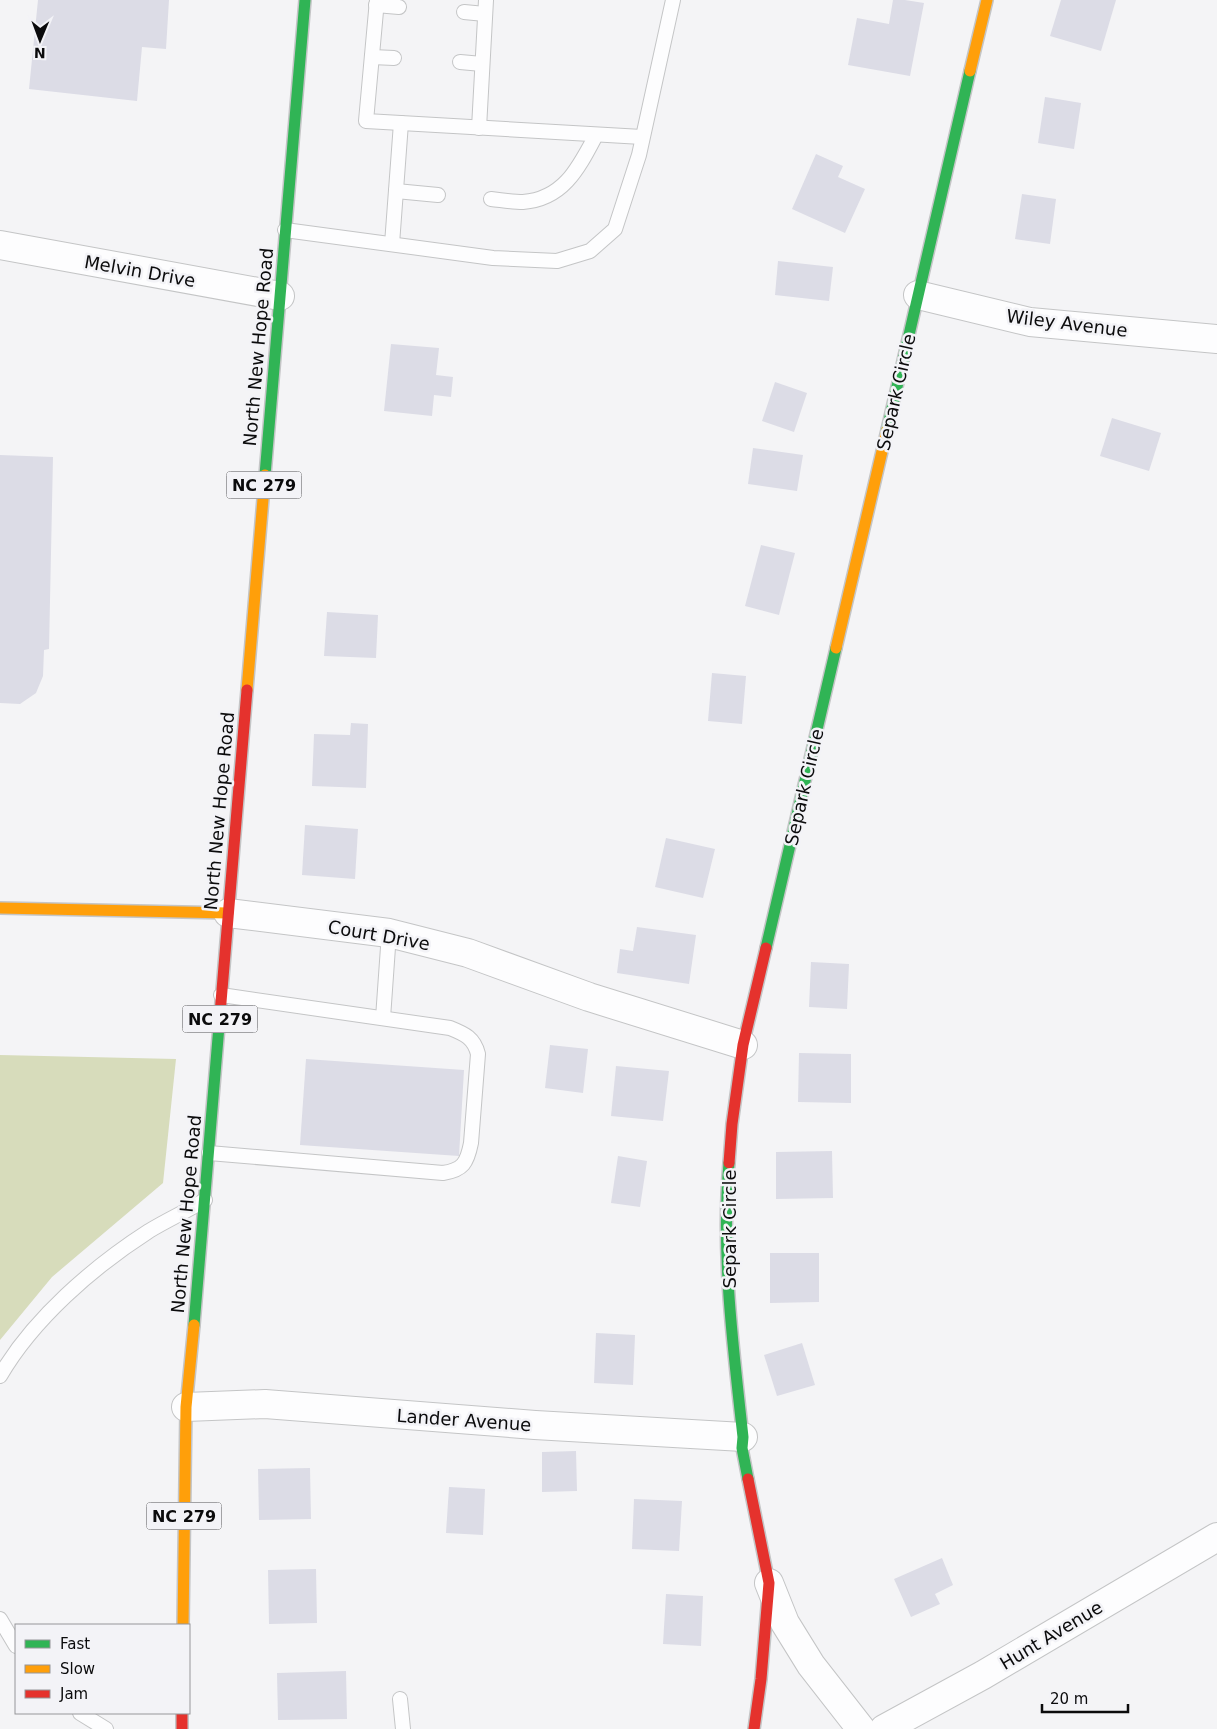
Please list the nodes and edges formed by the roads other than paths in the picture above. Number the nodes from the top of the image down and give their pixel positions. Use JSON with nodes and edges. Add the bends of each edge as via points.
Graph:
{"nodes":[{"id":1,"x":305,"y":0,"type":"edge"},
{"id":2,"x":673,"y":0,"type":"edge"},
{"id":3,"x":987,"y":0,"type":"edge"},
{"id":4,"x":376,"y":3,"type":"edge"},
{"id":5,"x":398,"y":7,"type":"dead end"},
{"id":6,"x":486,"y":7,"type":"edge"},
{"id":7,"x":464,"y":12,"type":"dead end"},
{"id":8,"x":372,"y":57,"type":"junction"},
{"id":9,"x":394,"y":58,"type":"dead end"},
{"id":10,"x":460,"y":62,"type":"dead end"},
{"id":11,"x":482,"y":64,"type":"junction"},
{"id":12,"x":401,"y":123,"type":"junction"},
{"id":13,"x":479,"y":128,"type":"junction"},
{"id":14,"x":596,"y":134,"type":"junction"},
{"id":15,"x":642,"y":137,"type":"junction"},
{"id":16,"x":396,"y":191,"type":"junction"},
{"id":17,"x":438,"y":195,"type":"dead end"},
{"id":18,"x":491,"y":199,"type":"dead end"},
{"id":19,"x":285,"y":230,"type":"junction"},
{"id":20,"x":392,"y":244,"type":"junction"},
{"id":21,"x":0,"y":245,"type":"edge"},
{"id":22,"x":918,"y":295,"type":"junction"},
{"id":23,"x":280,"y":296,"type":"junction"},
{"id":24,"x":1217,"y":339,"type":"edge"},
{"id":25,"x":0,"y":908,"type":"edge"},
{"id":26,"x":228,"y":913,"type":"junction"},
{"id":27,"x":389,"y":933,"type":"junction"},
{"id":28,"x":222,"y":995,"type":"junction"},
{"id":29,"x":383,"y":1018,"type":"junction"},
{"id":30,"x":743,"y":1045,"type":"junction"},
{"id":31,"x":209,"y":1153,"type":"junction"},
{"id":32,"x":205,"y":1200,"type":"junction"},
{"id":33,"x":0,"y":1376,"type":"edge"},
{"id":34,"x":186,"y":1407,"type":"junction"},
{"id":35,"x":743,"y":1437,"type":"junction"},
{"id":36,"x":1217,"y":1537,"type":"edge"},
{"id":37,"x":769,"y":1583,"type":"junction"},
{"id":38,"x":0,"y":1619,"type":"edge"},
{"id":39,"x":183,"y":1624,"type":"edge"},
{"id":40,"x":15,"y":1644,"type":"edge"},
{"id":41,"x":400,"y":1699,"type":"dead end"},
{"id":42,"x":82,"y":1714,"type":"edge"},
{"id":43,"x":182,"y":1714,"type":"edge"},
{"id":44,"x":106,"y":1729,"type":"edge"},
{"id":45,"x":182,"y":1729,"type":"edge"},
{"id":46,"x":403,"y":1729,"type":"edge"},
{"id":47,"x":754,"y":1729,"type":"edge"},
{"id":48,"x":862,"y":1729,"type":"edge"},
{"id":49,"x":884,"y":1729,"type":"edge"}],
"edges":[{"from":1,"to":19,"type":"street","name":"North New Hope Road","number":"NC 279"},
{"from":2,"to":15,"type":"lane"},
{"from":3,"to":22,"type":"street","name":"Separk Circle"},
{"from":4,"to":5,"type":"lane"},
{"from":4,"to":8,"type":"lane"},
{"from":6,"to":7,"type":"lane"},
{"from":6,"to":11,"type":"lane"},
{"from":8,"to":9,"type":"lane"},
{"from":8,"to":12,"type":"lane","via":[[366,121]]},
{"from":10,"to":11,"type":"lane"},
{"from":11,"to":13,"type":"lane"},
{"from":12,"to":13,"type":"lane"},
{"from":12,"to":16,"type":"lane"},
{"from":13,"to":14,"type":"lane"},
{"from":14,"to":15,"type":"lane"},
{"from":14,"to":18,"type":"lane","via":[[579,168],[563,186],[547,197],[523,202]]},
{"from":15,"to":20,"type":"lane","via":[[615,229],[590,251],[557,261],[494,258]]},
{"from":16,"to":17,"type":"lane"},
{"from":16,"to":20,"type":"lane"},
{"from":19,"to":20,"type":"lane"},
{"from":19,"to":23,"type":"street","name":"North New Hope Road","number":"NC 279"},
{"from":21,"to":23,"type":"street","name":"Melvin Drive"},
{"from":22,"to":24,"type":"street","name":"Wiley Avenue","via":[[1030,322]]},
{"from":22,"to":30,"type":"street","name":"Separk Circle"},
{"from":23,"to":26,"type":"street","name":"North New Hope Road","number":"NC 279"},
{"from":25,"to":26,"type":"street","name":"Court Drive"},
{"from":26,"to":27,"type":"street","name":"Court Drive"},
{"from":26,"to":28,"type":"street","name":"North New Hope Road","number":"NC 279"},
{"from":27,"to":29,"type":"lane"},
{"from":27,"to":30,"type":"street","name":"Court Drive","via":[[468,952],[589,997]]},
{"from":28,"to":29,"type":"lane"},
{"from":28,"to":31,"type":"street","name":"North New Hope Road","number":"NC 279"},
{"from":29,"to":31,"type":"lane","via":[[450,1028],[466,1034],[475,1044],[478,1054],[471,1143],[464,1165],[443,1173]]},
{"from":30,"to":35,"type":"street","name":"Separk Circle","via":[[726,1196],[730,1320]]},
{"from":31,"to":32,"type":"street","name":"North New Hope Road","number":"NC 279"},
{"from":32,"to":33,"type":"lane","via":[[149,1231],[97,1267],[35,1327]]},
{"from":32,"to":34,"type":"street","name":"North New Hope Road","number":"NC 279"},
{"from":34,"to":35,"type":"street","name":"Lander Avenue","via":[[265,1404]]},
{"from":34,"to":39,"type":"street","name":"North New Hope Road","number":"NC 279"},
{"from":35,"to":37,"type":"street","name":"Separk Circle","via":[[742,1448]]},
{"from":36,"to":49,"type":"street","name":"Hunt Avenue","via":[[983,1675]]},
{"from":37,"to":47,"type":"street","name":"Separk Circle"},
{"from":37,"to":48,"type":"street","name":"Separk Circle","via":[[785,1623],[811,1665]]},
{"from":38,"to":40,"type":"lane"},
{"from":41,"to":46,"type":"lane"},
{"from":42,"to":44,"type":"lane"},
{"from":43,"to":45,"type":"street"}]}
